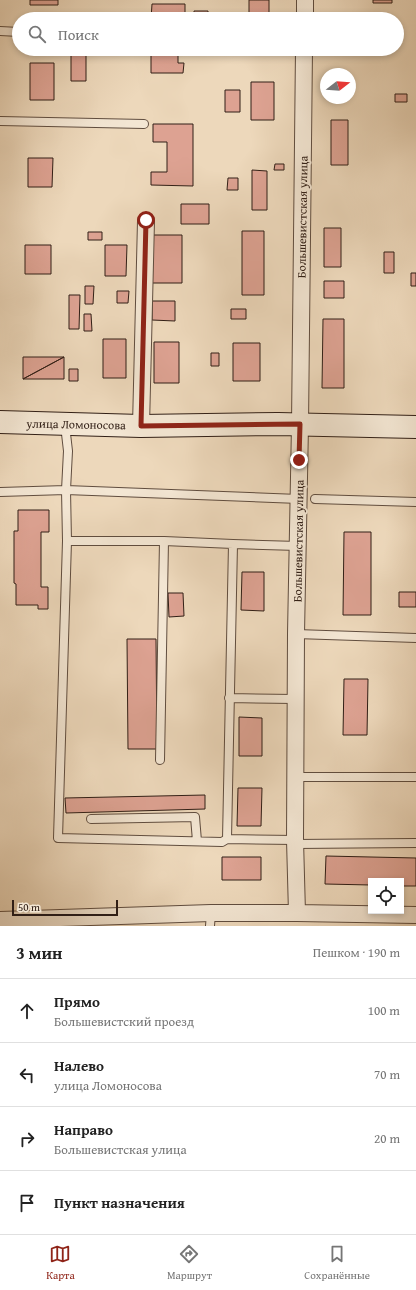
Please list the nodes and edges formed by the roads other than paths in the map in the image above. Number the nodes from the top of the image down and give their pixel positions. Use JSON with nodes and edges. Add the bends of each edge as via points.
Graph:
{"nodes":[{"id":1,"x":305,"y":0,"type":"edge"},
{"id":2,"x":305,"y":12,"type":"edge"},
{"id":3,"x":0,"y":32,"type":"edge"},
{"id":4,"x":12,"y":32,"type":"edge"},
{"id":5,"x":304,"y":56,"type":"edge"},
{"id":6,"x":0,"y":121,"type":"edge"},
{"id":7,"x":144,"y":124,"type":"dead end"},
{"id":8,"x":146,"y":220,"type":"dead end"},
{"id":9,"x":0,"y":422,"type":"edge"},
{"id":10,"x":65,"y":424,"type":"junction"},
{"id":11,"x":300,"y":424,"type":"junction"},
{"id":12,"x":141,"y":426,"type":"junction"},
{"id":13,"x":416,"y":427,"type":"edge"},
{"id":14,"x":66,"y":490,"type":"junction"},
{"id":15,"x":0,"y":492,"type":"edge"},
{"id":16,"x":307,"y":499,"type":"junction"},
{"id":17,"x":416,"y":502,"type":"edge"},
{"id":18,"x":67,"y":541,"type":"junction"},
{"id":19,"x":164,"y":541,"type":"junction"},
{"id":20,"x":233,"y":544,"type":"junction"},
{"id":21,"x":298,"y":546,"type":"junction"},
{"id":22,"x":296,"y":634,"type":"junction"},
{"id":23,"x":416,"y":638,"type":"edge"},
{"id":24,"x":229,"y":698,"type":"junction"},
{"id":25,"x":295,"y":699,"type":"junction"},
{"id":26,"x":160,"y":760,"type":"dead end"},
{"id":27,"x":295,"y":777,"type":"junction"},
{"id":28,"x":416,"y":777,"type":"edge"},
{"id":29,"x":91,"y":819,"type":"dead end"},
{"id":30,"x":227,"y":839,"type":"junction"},
{"id":31,"x":197,"y":841,"type":"junction"},
{"id":32,"x":295,"y":842,"type":"junction"},
{"id":33,"x":416,"y":843,"type":"edge"},
{"id":34,"x":297,"y":912,"type":"junction"},
{"id":35,"x":416,"y":915,"type":"edge"},
{"id":36,"x":0,"y":920,"type":"edge"},
{"id":37,"x":211,"y":920,"type":"edge"}],
"edges":[{"from":1,"to":2,"type":"street"},
{"from":3,"to":4,"type":"lane"},
{"from":5,"to":11,"type":"street","name":"Большевистская улица"},
{"from":6,"to":7,"type":"lane"},
{"from":8,"to":12,"type":"street"},
{"from":9,"to":10,"type":"main road","name":"улица Ломоносова"},
{"from":10,"to":12,"type":"main road","name":"улица Ломоносова"},
{"from":10,"to":14,"type":"lane","via":[[68,451]]},
{"from":11,"to":12,"type":"main road","name":"улица Ломоносова"},
{"from":11,"to":13,"type":"main road","name":"улица Ломоносова"},
{"from":11,"to":16,"type":"street","name":"Большевистская улица"},
{"from":14,"to":15,"type":"lane"},
{"from":14,"to":16,"type":"lane"},
{"from":14,"to":18,"type":"lane"},
{"from":16,"to":17,"type":"lane"},
{"from":16,"to":21,"type":"street","name":"Большевистская улица"},
{"from":18,"to":19,"type":"lane"},
{"from":18,"to":31,"type":"lane","via":[[58,838]]},
{"from":19,"to":20,"type":"lane"},
{"from":19,"to":26,"type":"lane"},
{"from":20,"to":21,"type":"lane"},
{"from":20,"to":24,"type":"lane"},
{"from":21,"to":22,"type":"street","name":"Большевистская улица"},
{"from":22,"to":23,"type":"lane"},
{"from":22,"to":25,"type":"street","name":"Большевистская улица"},
{"from":24,"to":25,"type":"lane"},
{"from":24,"to":30,"type":"lane"},
{"from":25,"to":27,"type":"street","name":"Большевистская улица"},
{"from":27,"to":28,"type":"lane"},
{"from":27,"to":32,"type":"street","name":"Большевистская улица"},
{"from":29,"to":31,"type":"lane","via":[[195,817]]},
{"from":30,"to":31,"type":"lane","via":[[222,842]]},
{"from":30,"to":32,"type":"lane"},
{"from":32,"to":33,"type":"lane"},
{"from":32,"to":34,"type":"street","name":"Большевистская улица"},
{"from":34,"to":35,"type":"street"},
{"from":34,"to":37,"type":"street"},
{"from":36,"to":37,"type":"street"}]}
